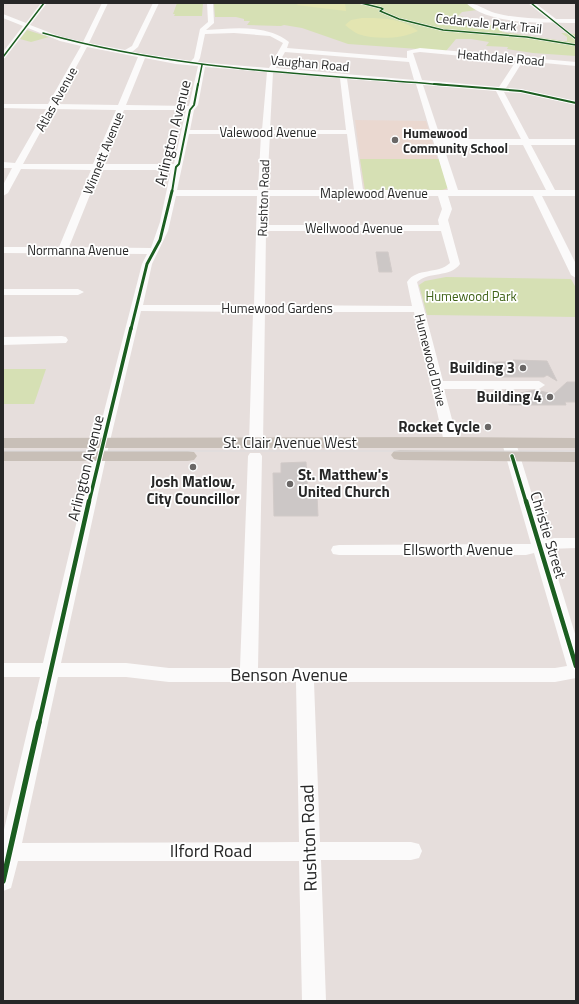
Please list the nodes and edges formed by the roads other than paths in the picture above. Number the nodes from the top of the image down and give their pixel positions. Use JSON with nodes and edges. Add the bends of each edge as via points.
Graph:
{"nodes":[{"id":1,"x":44,"y":3,"type":"edge"},
{"id":2,"x":105,"y":3,"type":"edge"},
{"id":3,"x":156,"y":3,"type":"edge"},
{"id":4,"x":210,"y":3,"type":"edge"},
{"id":5,"x":469,"y":3,"type":"edge"},
{"id":6,"x":532,"y":3,"type":"edge"},
{"id":7,"x":3,"y":16,"type":"edge"},
{"id":8,"x":554,"y":20,"type":"junction"},
{"id":9,"x":576,"y":21,"type":"edge"},
{"id":10,"x":26,"y":26,"type":"junction"},
{"id":11,"x":10,"y":28,"type":"dead end"},
{"id":12,"x":203,"y":32,"type":"junction"},
{"id":13,"x":85,"y":43,"type":"junction"},
{"id":14,"x":283,"y":50,"type":"junction"},
{"id":15,"x":125,"y":53,"type":"junction"},
{"id":16,"x":142,"y":56,"type":"junction"},
{"id":17,"x":3,"y":57,"type":"edge"},
{"id":18,"x":521,"y":59,"type":"junction"},
{"id":19,"x":411,"y":60,"type":"junction"},
{"id":20,"x":576,"y":64,"type":"edge"},
{"id":21,"x":198,"y":65,"type":"junction"},
{"id":22,"x":272,"y":70,"type":"junction"},
{"id":23,"x":343,"y":76,"type":"junction"},
{"id":24,"x":418,"y":82,"type":"junction"},
{"id":25,"x":500,"y":89,"type":"junction"},
{"id":26,"x":576,"y":103,"type":"edge"},
{"id":27,"x":3,"y":106,"type":"edge"},
{"id":28,"x":52,"y":107,"type":"junction"},
{"id":29,"x":121,"y":108,"type":"junction"},
{"id":30,"x":191,"y":108,"type":"junction"},
{"id":31,"x":187,"y":132,"type":"junction"},
{"id":32,"x":266,"y":132,"type":"junction"},
{"id":33,"x":350,"y":132,"type":"junction"},
{"id":34,"x":438,"y":142,"type":"junction"},
{"id":35,"x":525,"y":142,"type":"junction"},
{"id":36,"x":576,"y":142,"type":"edge"},
{"id":37,"x":3,"y":165,"type":"edge"},
{"id":38,"x":19,"y":166,"type":"junction"},
{"id":39,"x":96,"y":167,"type":"junction"},
{"id":40,"x":176,"y":167,"type":"junction"},
{"id":41,"x":3,"y":193,"type":"edge"},
{"id":42,"x":171,"y":193,"type":"junction"},
{"id":43,"x":262,"y":193,"type":"junction"},
{"id":44,"x":359,"y":193,"type":"junction"},
{"id":45,"x":442,"y":193,"type":"junction"},
{"id":46,"x":454,"y":193,"type":"junction"},
{"id":47,"x":536,"y":193,"type":"junction"},
{"id":48,"x":552,"y":194,"type":"junction"},
{"id":49,"x":576,"y":194,"type":"edge"},
{"id":50,"x":262,"y":228,"type":"junction"},
{"id":51,"x":445,"y":228,"type":"junction"},
{"id":52,"x":3,"y":250,"type":"edge"},
{"id":53,"x":63,"y":250,"type":"junction"},
{"id":54,"x":153,"y":251,"type":"junction"},
{"id":55,"x":576,"y":275,"type":"edge"},
{"id":56,"x":3,"y":292,"type":"edge"},
{"id":57,"x":78,"y":292,"type":"dead end"},
{"id":58,"x":136,"y":308,"type":"junction"},
{"id":59,"x":258,"y":308,"type":"junction"},
{"id":60,"x":418,"y":309,"type":"junction"},
{"id":61,"x":62,"y":340,"type":"dead end"},
{"id":62,"x":3,"y":341,"type":"edge"},
{"id":63,"x":436,"y":385,"type":"junction"},
{"id":64,"x":539,"y":385,"type":"dead end"},
{"id":65,"x":451,"y":442,"type":"junction"},
{"id":66,"x":3,"y":443,"type":"edge"},
{"id":67,"x":576,"y":443,"type":"edge"},
{"id":68,"x":101,"y":450,"type":"junction"},
{"id":69,"x":255,"y":450,"type":"junction"},
{"id":70,"x":510,"y":450,"type":"junction"},
{"id":71,"x":3,"y":456,"type":"edge"},
{"id":72,"x":576,"y":457,"type":"edge"},
{"id":73,"x":576,"y":543,"type":"edge"},
{"id":74,"x":539,"y":547,"type":"junction"},
{"id":75,"x":339,"y":550,"type":"dead end"},
{"id":76,"x":576,"y":666,"type":"edge"},
{"id":77,"x":3,"y":670,"type":"edge"},
{"id":78,"x":50,"y":671,"type":"junction"},
{"id":79,"x":576,"y":671,"type":"edge"},
{"id":80,"x":249,"y":675,"type":"junction"},
{"id":81,"x":305,"y":675,"type":"junction"},
{"id":82,"x":309,"y":851,"type":"junction"},
{"id":83,"x":411,"y":851,"type":"dead end"},
{"id":84,"x":10,"y":852,"type":"junction"},
{"id":85,"x":3,"y":881,"type":"edge"},
{"id":86,"x":314,"y":1001,"type":"edge"}],
"edges":[{"from":1,"to":10,"type":"street"},
{"from":2,"to":13,"type":"street","name":"Atlas Avenue"},
{"from":3,"to":15,"type":"street","via":[[135,47]]},
{"from":4,"to":12,"type":"street","name":"Arlington Avenue","via":[[211,23]]},
{"from":5,"to":8,"type":"street","via":[[479,9],[498,14]]},
{"from":6,"to":8,"type":"street"},
{"from":7,"to":10,"type":"street","name":"Vaughan Road"},
{"from":8,"to":9,"type":"street"},
{"from":10,"to":11,"type":"street"},
{"from":10,"to":13,"type":"street","name":"Vaughan Road","via":[[70,42]]},
{"from":10,"to":17,"type":"street"},
{"from":12,"to":14,"type":"street","via":[[266,34],[285,41]]},
{"from":12,"to":21,"type":"street","name":"Arlington Avenue","via":[[196,58]]},
{"from":13,"to":15,"type":"street","name":"Vaughan Road"},
{"from":13,"to":28,"type":"street","name":"Atlas Avenue"},
{"from":14,"to":19,"type":"street"},
{"from":14,"to":22,"type":"street","name":"Rushton Road"},
{"from":15,"to":16,"type":"street","name":"Vaughan Road"},
{"from":16,"to":21,"type":"street","name":"Vaughan Road"},
{"from":16,"to":29,"type":"street","name":"Winnett Avenue"},
{"from":18,"to":19,"type":"street","name":"Heathdale Road","via":[[425,50],[410,52]]},
{"from":18,"to":20,"type":"street","name":"Heathdale Road"},
{"from":18,"to":25,"type":"street"},
{"from":19,"to":24,"type":"street"},
{"from":21,"to":22,"type":"street","name":"Vaughan Road"},
{"from":21,"to":30,"type":"street","name":"Arlington Avenue","via":[[194,105]]},
{"from":22,"to":23,"type":"street","name":"Vaughan Road"},
{"from":22,"to":32,"type":"street","name":"Rushton Road","via":[[269,77]]},
{"from":23,"to":24,"type":"street","name":"Vaughan Road"},
{"from":23,"to":33,"type":"street"},
{"from":24,"to":25,"type":"street","name":"Vaughan Road"},
{"from":24,"to":34,"type":"street"},
{"from":25,"to":26,"type":"street","name":"Vaughan Road","via":[[539,94]]},
{"from":25,"to":35,"type":"street"},
{"from":27,"to":28,"type":"street"},
{"from":28,"to":29,"type":"street"},
{"from":28,"to":38,"type":"street","name":"Atlas Avenue"},
{"from":29,"to":30,"type":"street"},
{"from":29,"to":39,"type":"street","name":"Winnett Avenue"},
{"from":30,"to":31,"type":"street","name":"Arlington Avenue"},
{"from":31,"to":32,"type":"street","name":"Valewood Avenue"},
{"from":31,"to":40,"type":"street","name":"Arlington Avenue"},
{"from":32,"to":33,"type":"street","name":"Valewood Avenue"},
{"from":32,"to":43,"type":"street","name":"Rushton Road"},
{"from":33,"to":44,"type":"street"},
{"from":34,"to":35,"type":"street"},
{"from":34,"to":46,"type":"street"},
{"from":35,"to":36,"type":"street"},
{"from":35,"to":48,"type":"street"},
{"from":37,"to":38,"type":"street"},
{"from":38,"to":39,"type":"street"},
{"from":38,"to":41,"type":"street","name":"Atlas Avenue"},
{"from":39,"to":40,"type":"street"},
{"from":39,"to":53,"type":"street","name":"Winnett Avenue"},
{"from":40,"to":42,"type":"street","name":"Arlington Avenue"},
{"from":42,"to":43,"type":"street","name":"Maplewood Avenue"},
{"from":42,"to":54,"type":"street","name":"Arlington Avenue","via":[[160,241]]},
{"from":43,"to":44,"type":"street","name":"Maplewood Avenue"},
{"from":43,"to":50,"type":"street","name":"Rushton Road"},
{"from":44,"to":45,"type":"street","name":"Maplewood Avenue"},
{"from":45,"to":46,"type":"street","name":"Maplewood Avenue"},
{"from":45,"to":51,"type":"street","name":"Humewood Drive","via":[[447,209],[443,218]]},
{"from":46,"to":47,"type":"street","name":"Maplewood Avenue"},
{"from":47,"to":48,"type":"street","name":"Maplewood Avenue"},
{"from":47,"to":55,"type":"street"},
{"from":48,"to":49,"type":"street","name":"Maplewood Avenue"},
{"from":50,"to":51,"type":"street","name":"Wellwood Avenue"},
{"from":50,"to":59,"type":"street","name":"Rushton Road"},
{"from":51,"to":60,"type":"street","name":"Humewood Drive","via":[[455,264],[448,269],[412,280]]},
{"from":52,"to":53,"type":"street","name":"Normanna Avenue"},
{"from":53,"to":54,"type":"street","name":"Normanna Avenue"},
{"from":54,"to":58,"type":"street","name":"Arlington Avenue","via":[[147,264]]},
{"from":56,"to":57,"type":"street"},
{"from":58,"to":59,"type":"street","name":"Humewood Gardens"},
{"from":58,"to":68,"type":"street","name":"Arlington Avenue"},
{"from":59,"to":60,"type":"street","name":"Humewood Gardens"},
{"from":59,"to":69,"type":"street","name":"Rushton Road"},
{"from":60,"to":63,"type":"street","name":"Humewood Drive"},
{"from":61,"to":62,"type":"street"},
{"from":63,"to":64,"type":"street"},
{"from":63,"to":65,"type":"street","name":"Humewood Drive"},
{"from":65,"to":69,"type":"main road","name":"St. Clair Avenue West"},
{"from":65,"to":70,"type":"main road","name":"St. Clair Avenue West"},
{"from":66,"to":68,"type":"main road","name":"St. Clair Avenue West"},
{"from":67,"to":70,"type":"main road","name":"St. Clair Avenue West"},
{"from":68,"to":69,"type":"main road","name":"St. Clair Avenue West"},
{"from":68,"to":71,"type":"main road","name":"St. Clair Avenue West"},
{"from":68,"to":78,"type":"street","name":"Arlington Avenue"},
{"from":69,"to":70,"type":"main road","name":"St. Clair Avenue West"},
{"from":69,"to":80,"type":"street","name":"Rushton Road"},
{"from":70,"to":72,"type":"main road","name":"St. Clair Avenue West"},
{"from":70,"to":74,"type":"street","name":"Christie Street"},
{"from":73,"to":74,"type":"street","name":"Ellsworth Avenue","via":[[554,543]]},
{"from":74,"to":75,"type":"street","name":"Ellsworth Avenue","via":[[526,550]]},
{"from":74,"to":76,"type":"street","name":"Christie Street"},
{"from":77,"to":78,"type":"street","name":"Benson Avenue"},
{"from":78,"to":80,"type":"street","name":"Benson Avenue","via":[[126,670],[169,675]]},
{"from":78,"to":84,"type":"street","name":"Arlington Avenue"},
{"from":79,"to":81,"type":"street","name":"Benson Avenue","via":[[555,675]]},
{"from":80,"to":81,"type":"street","name":"Benson Avenue"},
{"from":81,"to":82,"type":"street","name":"Rushton Road"},
{"from":82,"to":83,"type":"street","name":"Ilford Road"},
{"from":82,"to":84,"type":"street","name":"Ilford Road"},
{"from":82,"to":86,"type":"street","name":"Rushton Road"},
{"from":84,"to":85,"type":"street","name":"Arlington Avenue"}]}
